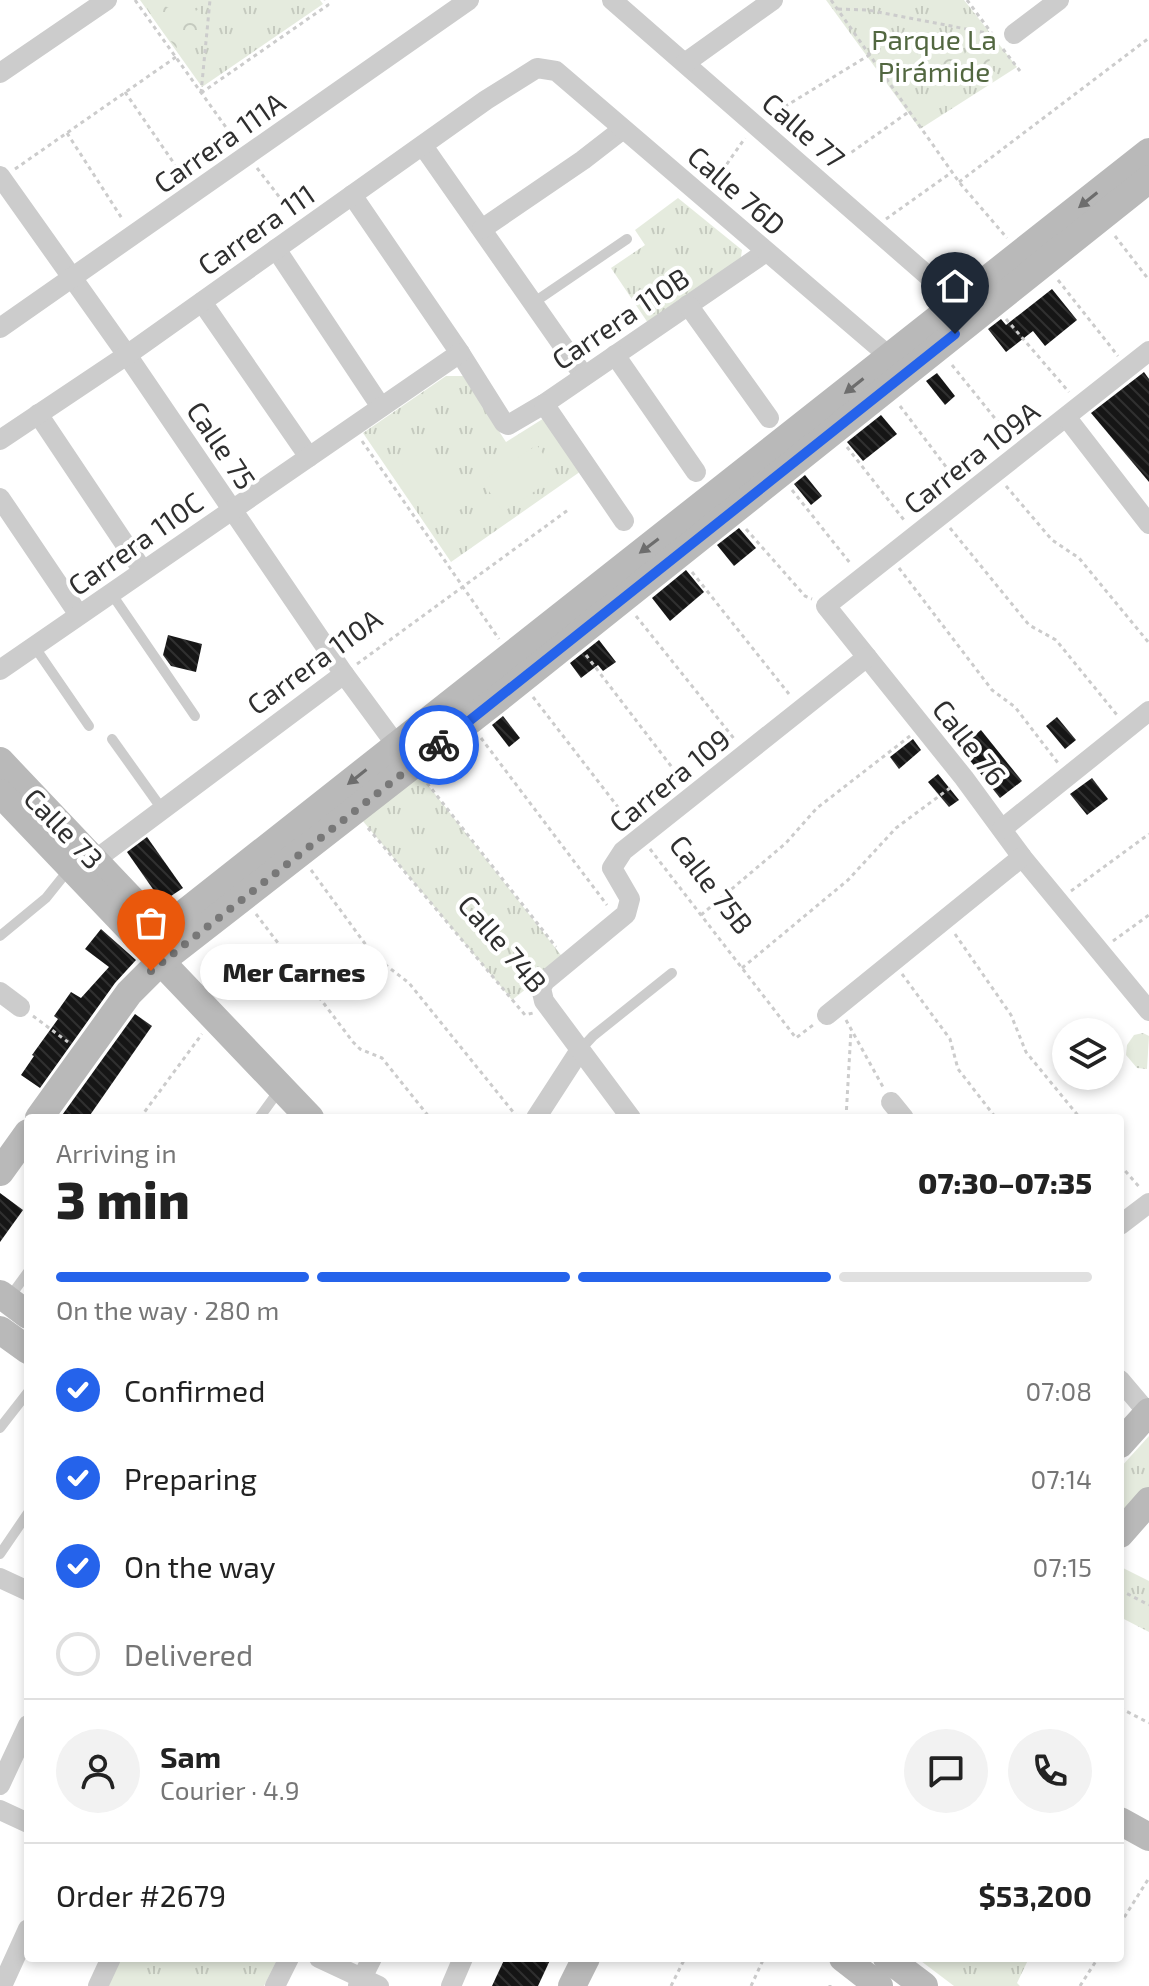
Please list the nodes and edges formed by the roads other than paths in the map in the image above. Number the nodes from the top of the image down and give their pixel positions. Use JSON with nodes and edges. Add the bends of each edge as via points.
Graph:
{"nodes":[{"id":1,"x":107,"y":0,"type":"edge"},
{"id":2,"x":469,"y":0,"type":"edge"},
{"id":3,"x":773,"y":0,"type":"edge"},
{"id":4,"x":1059,"y":0,"type":"edge"},
{"id":5,"x":615,"y":1,"type":"edge"},
{"id":6,"x":1014,"y":34,"type":"dead end"},
{"id":7,"x":685,"y":63,"type":"junction"},
{"id":8,"x":546,"y":67,"type":"joint"},
{"id":9,"x":0,"y":73,"type":"edge"},
{"id":10,"x":623,"y":129,"type":"junction"},
{"id":11,"x":423,"y":146,"type":"junction"},
{"id":12,"x":1149,"y":152,"type":"edge"},
{"id":13,"x":1149,"y":179,"type":"edge"},
{"id":14,"x":3,"y":186,"type":"edge"},
{"id":15,"x":352,"y":195,"type":"junction"},
{"id":16,"x":482,"y":229,"type":"junction"},
{"id":17,"x":627,"y":239,"type":"dead end"},
{"id":18,"x":276,"y":249,"type":"junction"},
{"id":19,"x":766,"y":252,"type":"junction"},
{"id":20,"x":73,"y":279,"type":"junction"},
{"id":21,"x":999,"y":294,"type":"junction"},
{"id":22,"x":202,"y":302,"type":"junction"},
{"id":23,"x":533,"y":303,"type":"junction"},
{"id":24,"x":959,"y":303,"type":"junction"},
{"id":25,"x":688,"y":305,"type":"junction"},
{"id":26,"x":0,"y":328,"type":"edge"},
{"id":27,"x":1149,"y":351,"type":"edge"},
{"id":28,"x":460,"y":353,"type":"junction"},
{"id":29,"x":127,"y":355,"type":"junction"},
{"id":30,"x":615,"y":355,"type":"junction"},
{"id":31,"x":890,"y":357,"type":"junction"},
{"id":32,"x":584,"y":376,"type":"junction"},
{"id":33,"x":544,"y":404,"type":"junction"},
{"id":34,"x":381,"y":407,"type":"junction"},
{"id":35,"x":1074,"y":412,"type":"junction"},
{"id":36,"x":38,"y":414,"type":"junction"},
{"id":37,"x":769,"y":418,"type":"dead end"},
{"id":38,"x":0,"y":440,"type":"edge"},
{"id":39,"x":309,"y":457,"type":"junction"},
{"id":40,"x":696,"y":472,"type":"dead end"},
{"id":41,"x":0,"y":498,"type":"edge"},
{"id":42,"x":232,"y":510,"type":"junction"},
{"id":43,"x":624,"y":521,"type":"dead end"},
{"id":44,"x":1149,"y":524,"type":"edge"},
{"id":45,"x":143,"y":571,"type":"junction"},
{"id":46,"x":111,"y":593,"type":"junction"},
{"id":47,"x":826,"y":606,"type":"joint"},
{"id":48,"x":79,"y":615,"type":"junction"},
{"id":49,"x":34,"y":646,"type":"junction"},
{"id":50,"x":867,"y":657,"type":"junction"},
{"id":51,"x":0,"y":670,"type":"edge"},
{"id":52,"x":344,"y":674,"type":"junction"},
{"id":53,"x":1149,"y":711,"type":"edge"},
{"id":54,"x":195,"y":716,"type":"dead end"},
{"id":55,"x":89,"y":726,"type":"dead end"},
{"id":56,"x":112,"y":739,"type":"dead end"},
{"id":57,"x":397,"y":746,"type":"junction"},
{"id":58,"x":0,"y":761,"type":"edge"},
{"id":59,"x":0,"y":793,"type":"edge"},
{"id":60,"x":162,"y":809,"type":"junction"},
{"id":61,"x":1002,"y":829,"type":"junction"},
{"id":62,"x":1022,"y":857,"type":"junction"},
{"id":63,"x":83,"y":864,"type":"junction"},
{"id":64,"x":0,"y":936,"type":"edge"},
{"id":65,"x":160,"y":962,"type":"junction"},
{"id":66,"x":672,"y":973,"type":"dead end"},
{"id":67,"x":0,"y":992,"type":"edge"},
{"id":68,"x":544,"y":1001,"type":"joint"},
{"id":69,"x":20,"y":1007,"type":"road end"},
{"id":70,"x":832,"y":1011,"type":"road end"},
{"id":71,"x":1149,"y":1011,"type":"edge"},
{"id":72,"x":580,"y":1050,"type":"junction"},
{"id":73,"x":281,"y":1088,"type":"junction"},
{"id":74,"x":42,"y":1114,"type":"edge"},
{"id":75,"x":262,"y":1114,"type":"edge"},
{"id":76,"x":306,"y":1114,"type":"edge"},
{"id":77,"x":539,"y":1114,"type":"edge"},
{"id":78,"x":628,"y":1114,"type":"edge"},
{"id":79,"x":24,"y":1139,"type":"edge"},
{"id":80,"x":0,"y":1172,"type":"edge"},
{"id":81,"x":1149,"y":1200,"type":"edge"},
{"id":82,"x":1124,"y":1222,"type":"edge"},
{"id":83,"x":24,"y":1280,"type":"edge"},
{"id":84,"x":12,"y":1303,"type":"edge"},
{"id":85,"x":0,"y":1330,"type":"edge"},
{"id":86,"x":24,"y":1347,"type":"edge"},
{"id":87,"x":1124,"y":1385,"type":"edge"},
{"id":88,"x":24,"y":1397,"type":"edge"},
{"id":89,"x":1148,"y":1412,"type":"edge"},
{"id":90,"x":0,"y":1428,"type":"edge"},
{"id":91,"x":1124,"y":1439,"type":"edge"},
{"id":92,"x":1149,"y":1501,"type":"edge"},
{"id":93,"x":24,"y":1519,"type":"edge"},
{"id":94,"x":1124,"y":1529,"type":"edge"},
{"id":95,"x":0,"y":1554,"type":"edge"},
{"id":96,"x":1,"y":1580,"type":"edge"},
{"id":97,"x":24,"y":1589,"type":"edge"},
{"id":98,"x":24,"y":1734,"type":"edge"},
{"id":99,"x":0,"y":1785,"type":"edge"},
{"id":100,"x":0,"y":1810,"type":"edge"},
{"id":101,"x":24,"y":1821,"type":"edge"},
{"id":102,"x":1124,"y":1823,"type":"edge"},
{"id":103,"x":1149,"y":1837,"type":"edge"},
{"id":104,"x":24,"y":1938,"type":"edge"},
{"id":105,"x":109,"y":1962,"type":"edge"},
{"id":106,"x":287,"y":1962,"type":"edge"},
{"id":107,"x":327,"y":1962,"type":"edge"},
{"id":108,"x":371,"y":1962,"type":"edge"},
{"id":109,"x":461,"y":1962,"type":"edge"},
{"id":110,"x":565,"y":1962,"type":"edge"},
{"id":111,"x":584,"y":1962,"type":"edge"},
{"id":112,"x":848,"y":1962,"type":"edge"},
{"id":113,"x":892,"y":1962,"type":"edge"},
{"id":114,"x":366,"y":1983,"type":"edge"},
{"id":115,"x":2,"y":1986,"type":"edge"},
{"id":116,"x":98,"y":1986,"type":"edge"},
{"id":117,"x":275,"y":1986,"type":"edge"},
{"id":118,"x":451,"y":1986,"type":"edge"},
{"id":119,"x":554,"y":1986,"type":"edge"},
{"id":120,"x":572,"y":1986,"type":"edge"},
{"id":121,"x":879,"y":1986,"type":"edge"},
{"id":122,"x":924,"y":1986,"type":"edge"}],
"edges":[{"from":1,"to":9,"type":"street"},
{"from":2,"to":20,"type":"street","name":"Carrera 111A"},
{"from":3,"to":7,"type":"street"},
{"from":4,"to":6,"type":"street"},
{"from":5,"to":7,"type":"street","name":"Calle 77"},
{"from":7,"to":24,"type":"street","name":"Calle 77"},
{"from":8,"to":10,"type":"street","name":"Calle 76D"},
{"from":8,"to":11,"type":"street","name":"Carrera 111","via":[[527,73]]},
{"from":10,"to":16,"type":"street"},
{"from":10,"to":19,"type":"street","name":"Calle 76D"},
{"from":11,"to":15,"type":"street","name":"Carrera 111"},
{"from":11,"to":16,"type":"street"},
{"from":12,"to":21,"type":"main road","one_way":true},
{"from":13,"to":21,"type":"main road"},
{"from":14,"to":20,"type":"street","name":"Calle 75"},
{"from":15,"to":18,"type":"street","name":"Carrera 111"},
{"from":15,"to":28,"type":"street"},
{"from":16,"to":23,"type":"street"},
{"from":17,"to":23,"type":"lane"},
{"from":18,"to":22,"type":"street","name":"Carrera 111"},
{"from":18,"to":34,"type":"street"},
{"from":19,"to":25,"type":"street","name":"Carrera 110B"},
{"from":19,"to":31,"type":"street","name":"Calle 76D"},
{"from":20,"to":26,"type":"street","name":"Carrera 111A"},
{"from":20,"to":29,"type":"street","name":"Calle 75"},
{"from":21,"to":24,"type":"main road"},
{"from":21,"to":65,"type":"main road","via":[[495,701]]},
{"from":22,"to":29,"type":"street","name":"Carrera 111"},
{"from":22,"to":39,"type":"street"},
{"from":23,"to":32,"type":"street"},
{"from":24,"to":31,"type":"main road"},
{"from":25,"to":30,"type":"street","name":"Carrera 110B"},
{"from":25,"to":37,"type":"street"},
{"from":27,"to":35,"type":"street","name":"Carrera 109A"},
{"from":28,"to":33,"type":"street","name":"Carrera 110B","via":[[504,423]]},
{"from":28,"to":34,"type":"street","name":"Carrera 110C"},
{"from":29,"to":36,"type":"street","name":"Carrera 111"},
{"from":29,"to":42,"type":"street","name":"Calle 75"},
{"from":30,"to":32,"type":"street","name":"Carrera 110B"},
{"from":30,"to":40,"type":"street"},
{"from":31,"to":57,"type":"main road","one_way":true},
{"from":32,"to":33,"type":"street","name":"Carrera 110B"},
{"from":33,"to":43,"type":"street"},
{"from":34,"to":39,"type":"street","name":"Carrera 110C"},
{"from":35,"to":44,"type":"street"},
{"from":35,"to":47,"type":"street","name":"Carrera 109A"},
{"from":36,"to":38,"type":"street","name":"Carrera 111"},
{"from":36,"to":45,"type":"street"},
{"from":39,"to":42,"type":"street","name":"Carrera 110C"},
{"from":41,"to":48,"type":"street"},
{"from":42,"to":45,"type":"street","name":"Carrera 110C"},
{"from":42,"to":52,"type":"street","name":"Calle 75"},
{"from":45,"to":46,"type":"street","name":"Carrera 110C"},
{"from":46,"to":48,"type":"street","name":"Carrera 110C"},
{"from":46,"to":54,"type":"lane"},
{"from":47,"to":50,"type":"street","name":"Calle 76"},
{"from":48,"to":49,"type":"street","name":"Carrera 110C"},
{"from":49,"to":51,"type":"street","name":"Carrera 110C"},
{"from":49,"to":55,"type":"lane"},
{"from":50,"to":61,"type":"street","name":"Calle 76"},
{"from":50,"to":68,"type":"street","name":"Carrera 109","via":[[623,851],[612,868],[630,899],[626,914],[545,981]]},
{"from":52,"to":57,"type":"street","name":"Calle 75"},
{"from":52,"to":60,"type":"street","name":"Carrera 110A"},
{"from":53,"to":61,"type":"street"},
{"from":56,"to":60,"type":"lane"},
{"from":57,"to":63,"type":"main road","name":"Calle 73","one_way":true,"via":[[177,919],[164,923],[147,916]]},
{"from":58,"to":63,"type":"main road","name":"Calle 73"},
{"from":59,"to":63,"type":"main road","name":"Calle 73"},
{"from":60,"to":63,"type":"street","name":"Carrera 110A"},
{"from":61,"to":62,"type":"street","name":"Calle 76"},
{"from":62,"to":70,"type":"street"},
{"from":62,"to":71,"type":"street","name":"Calle 76"},
{"from":63,"to":64,"type":"lane"},
{"from":63,"to":65,"type":"main road","name":"Calle 73"},
{"from":65,"to":73,"type":"main road","name":"Calle 73"},
{"from":65,"to":74,"type":"main road","via":[[129,993]]},
{"from":66,"to":72,"type":"lane"},
{"from":67,"to":69,"type":"street"},
{"from":68,"to":72,"type":"street","name":"Calle 74B"},
{"from":72,"to":77,"type":"street"},
{"from":72,"to":78,"type":"street","name":"Calle 74B"},
{"from":73,"to":75,"type":"lane"},
{"from":73,"to":76,"type":"main road","name":"Calle 73"},
{"from":79,"to":80,"type":"main road"},
{"from":81,"to":82,"type":"street"},
{"from":83,"to":84,"type":"lane"},
{"from":85,"to":86,"type":"main road"},
{"from":87,"to":89,"type":"street"},
{"from":88,"to":90,"type":"lane"},
{"from":89,"to":91,"type":"main road"},
{"from":92,"to":94,"type":"main road"},
{"from":93,"to":95,"type":"lane"},
{"from":96,"to":97,"type":"street"},
{"from":98,"to":99,"type":"street"},
{"from":100,"to":101,"type":"street"},
{"from":102,"to":103,"type":"main road"},
{"from":104,"to":115,"type":"street"},
{"from":105,"to":116,"type":"street"},
{"from":106,"to":117,"type":"street"},
{"from":107,"to":114,"type":"street"},
{"from":108,"to":114,"type":"street"},
{"from":109,"to":118,"type":"street"},
{"from":110,"to":119,"type":"main road"},
{"from":111,"to":120,"type":"main road"},
{"from":112,"to":121,"type":"main road"},
{"from":113,"to":122,"type":"main road"}]}
